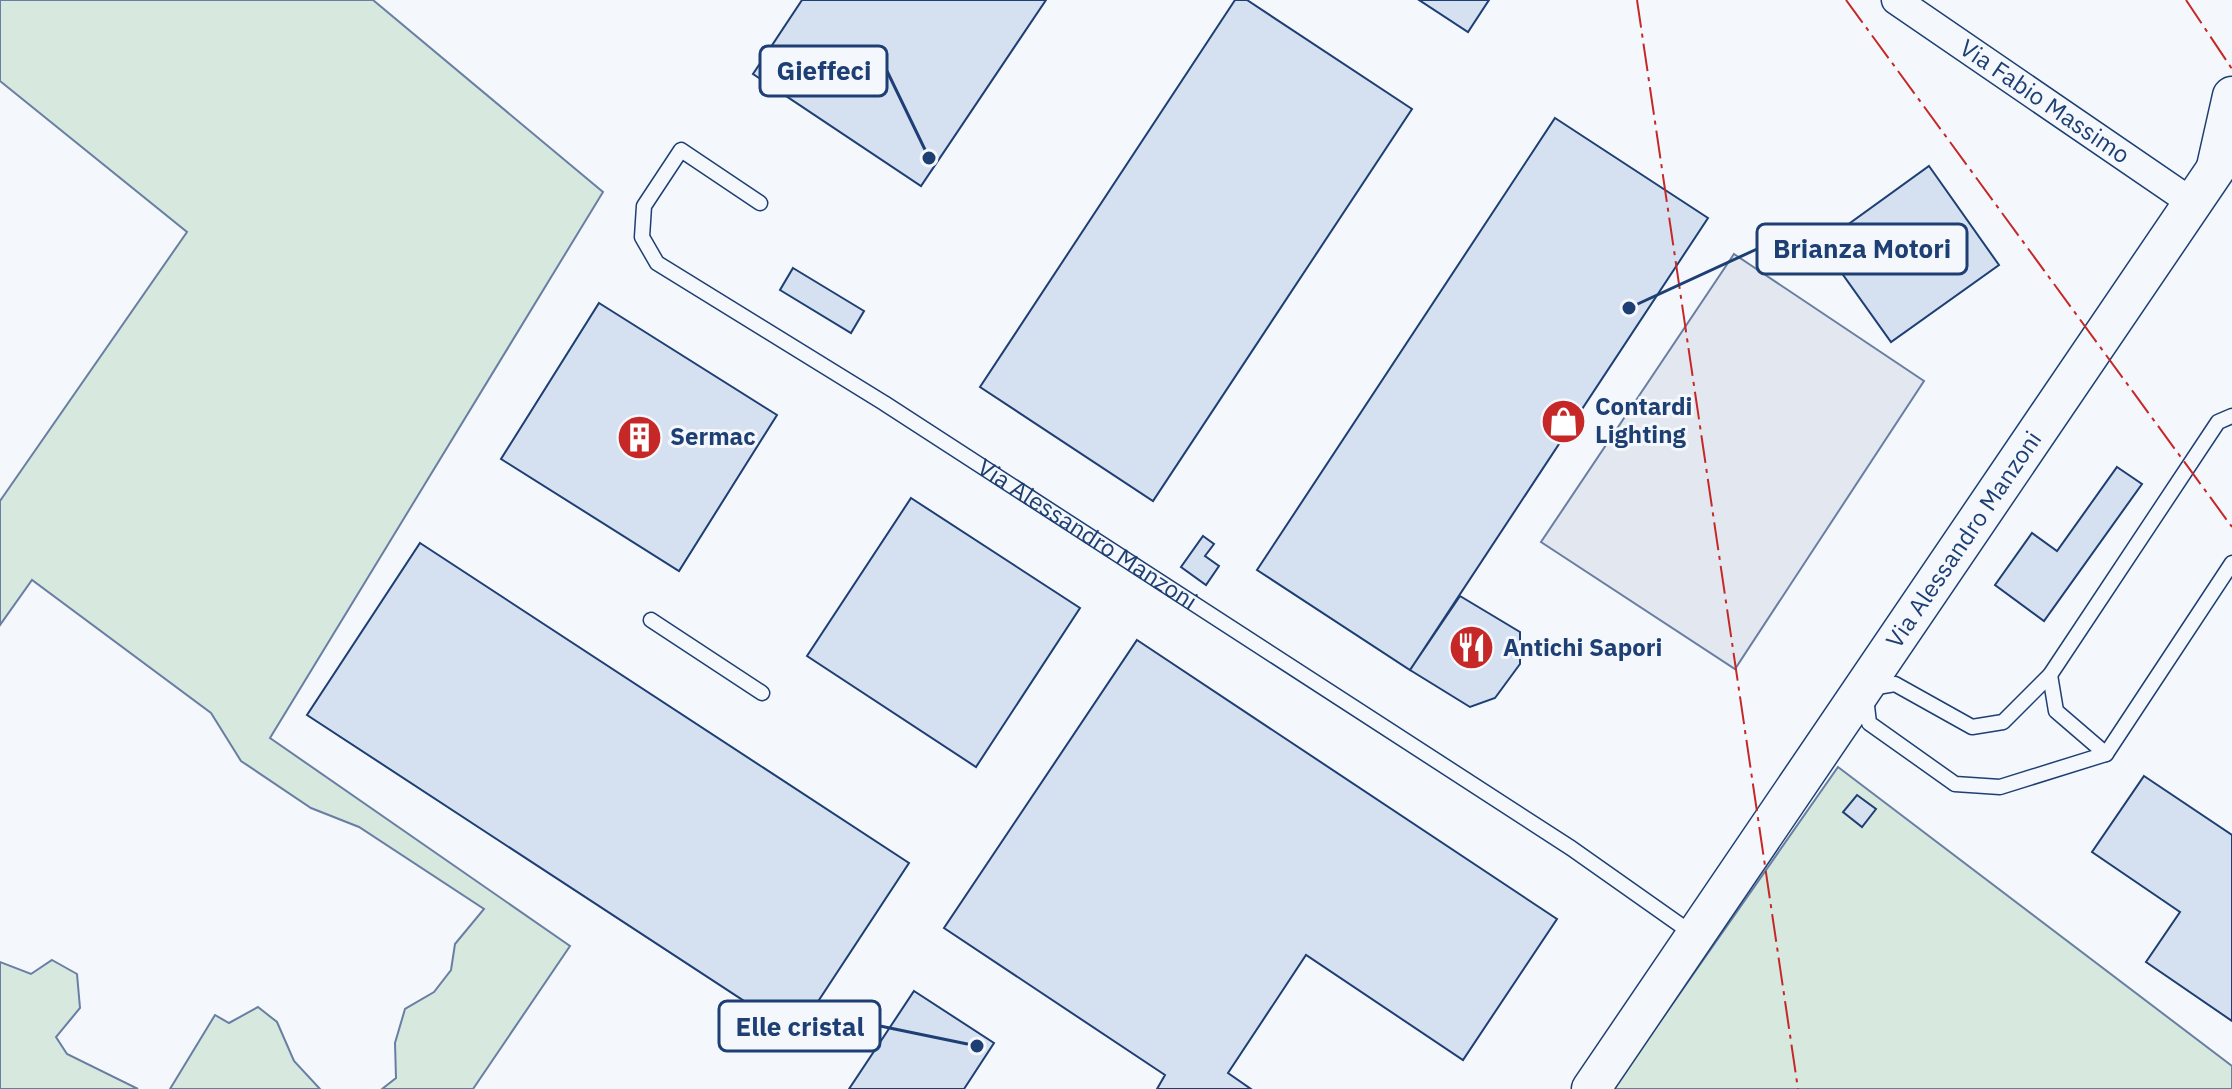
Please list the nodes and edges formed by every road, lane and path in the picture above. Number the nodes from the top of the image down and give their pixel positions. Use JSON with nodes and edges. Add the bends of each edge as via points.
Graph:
{"nodes":[{"id":1,"x":1896,"y":0,"type":"edge"},
{"id":2,"x":2232,"y":96,"type":"edge"},
{"id":3,"x":2223,"y":159,"type":"edge"},
{"id":4,"x":760,"y":203,"type":"dead end"},
{"id":5,"x":2194,"y":204,"type":"junction"},
{"id":6,"x":2232,"y":416,"type":"edge"},
{"id":7,"x":2232,"y":563,"type":"edge"},
{"id":8,"x":651,"y":620,"type":"dead end"},
{"id":9,"x":2050,"y":675,"type":"junction"},
{"id":10,"x":1865,"y":689,"type":"junction"},
{"id":11,"x":762,"y":693,"type":"dead end"},
{"id":12,"x":2106,"y":754,"type":"junction"},
{"id":13,"x":1697,"y":937,"type":"junction"},
{"id":14,"x":1591,"y":1089,"type":"edge"}],
"edges":[{"from":1,"to":5,"type":"street","name":"Via Fabio Massimo"},
{"from":2,"to":3,"type":"main road"},
{"from":3,"to":5,"type":"main road","name":"Via Alessandro Manzoni"},
{"from":4,"to":13,"type":"lane","name":"Via Alessandro Manzoni","via":[[681,150],[644,206],[642,237],[657,263],[924,428],[1571,848]]},
{"from":5,"to":10,"type":"main road","name":"Via Alessandro Manzoni"},
{"from":6,"to":9,"type":"lane","via":[[2218,422]]},
{"from":7,"to":12,"type":"lane"},
{"from":8,"to":11,"type":"lane"},
{"from":9,"to":10,"type":"lane","via":[[2003,722],[1972,727],[1895,684]]},
{"from":9,"to":12,"type":"lane","via":[[2056,711]]},
{"from":10,"to":12,"type":"lane","via":[[1869,723],[1955,784],[2000,787]]},
{"from":10,"to":13,"type":"main road","name":"Via Alessandro Manzoni"},
{"from":13,"to":14,"type":"main road","name":"Via Alessandro Manzoni"}]}
